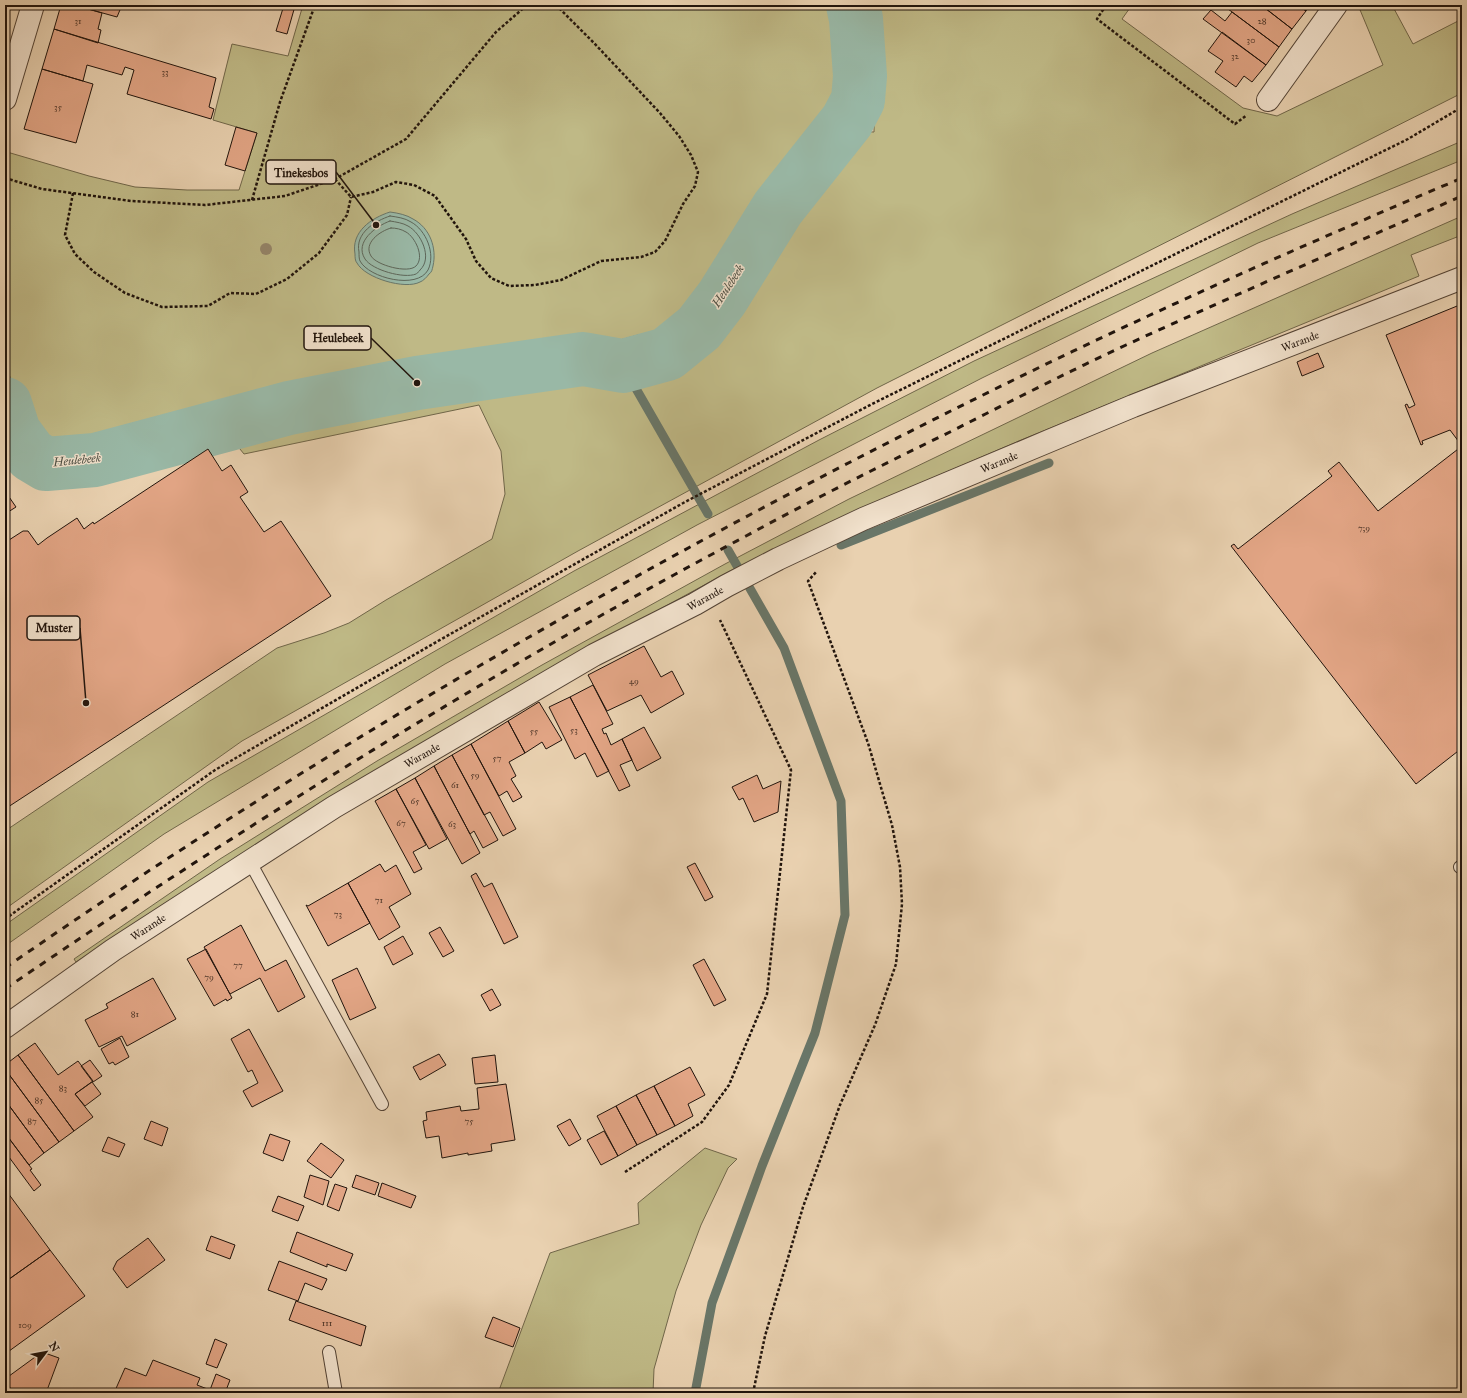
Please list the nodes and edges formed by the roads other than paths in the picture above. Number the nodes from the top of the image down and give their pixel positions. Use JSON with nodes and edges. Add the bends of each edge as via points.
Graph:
{"nodes":[{"id":1,"x":33,"y":5,"type":"edge"},
{"id":2,"x":1336,"y":5,"type":"edge"},
{"id":3,"x":5,"y":99,"type":"edge"},
{"id":4,"x":1268,"y":100,"type":"road end"},
{"id":5,"x":1462,"y":278,"type":"edge"},
{"id":6,"x":250,"y":862,"type":"junction"},
{"id":7,"x":5,"y":1027,"type":"edge"},
{"id":8,"x":382,"y":1104,"type":"dead end"},
{"id":9,"x":329,"y":1352,"type":"dead end"},
{"id":10,"x":336,"y":1393,"type":"edge"}],
"edges":[{"from":1,"to":3,"type":"street"},
{"from":2,"to":4,"type":"street"},
{"from":5,"to":6,"type":"street","name":"Warande","via":[[1133,406],[863,519],[813,543],[594,655],[334,807]]},
{"from":6,"to":7,"type":"street","name":"Warande","via":[[113,950]]},
{"from":6,"to":8,"type":"lane"},
{"from":9,"to":10,"type":"lane"}]}
